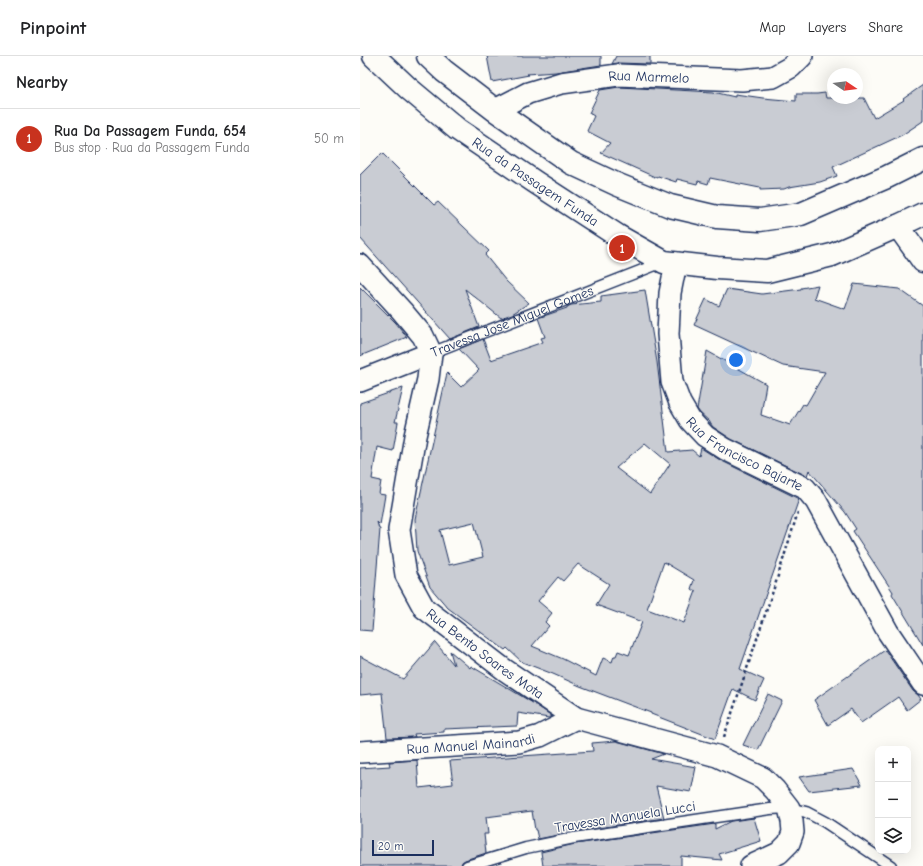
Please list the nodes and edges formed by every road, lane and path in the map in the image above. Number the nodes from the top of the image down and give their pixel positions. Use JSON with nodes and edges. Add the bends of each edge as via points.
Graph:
{"nodes":[{"id":1,"x":374,"y":56,"type":"edge"},
{"id":2,"x":428,"y":56,"type":"edge"},
{"id":3,"x":802,"y":56,"type":"edge"},
{"id":4,"x":495,"y":110,"type":"junction"},
{"id":5,"x":923,"y":159,"type":"edge"},
{"id":6,"x":923,"y":214,"type":"edge"},
{"id":7,"x":898,"y":226,"type":"junction"},
{"id":8,"x":923,"y":261,"type":"edge"},
{"id":9,"x":670,"y":262,"type":"junction"},
{"id":10,"x":360,"y":265,"type":"edge"},
{"id":11,"x":431,"y":353,"type":"junction"},
{"id":12,"x":360,"y":381,"type":"edge"},
{"id":13,"x":805,"y":488,"type":"junction"},
{"id":14,"x":923,"y":684,"type":"edge"},
{"id":15,"x":576,"y":718,"type":"junction"},
{"id":16,"x":360,"y":752,"type":"edge"},
{"id":17,"x":717,"y":756,"type":"junction"},
{"id":18,"x":789,"y":808,"type":"junction"},
{"id":19,"x":467,"y":866,"type":"edge"},
{"id":20,"x":751,"y":866,"type":"edge"},
{"id":21,"x":891,"y":866,"type":"edge"}],
"edges":[{"from":1,"to":9,"type":"main road","name":"Rua da Passagem Funda","via":[[457,129],[618,236]]},
{"from":2,"to":4,"type":"main road"},
{"from":3,"to":4,"type":"street","name":"Rua Marmelo","via":[[791,67],[773,77],[742,80],[618,75],[561,82],[528,93]]},
{"from":4,"to":5,"type":"main road","via":[[571,163],[670,206],[717,217],[760,220],[801,214]]},
{"from":6,"to":7,"type":"main road","name":"Rua da Passagem Funda"},
{"from":7,"to":8,"type":"main road"},
{"from":7,"to":9,"type":"main road","name":"Rua da Passagem Funda","via":[[832,255],[767,271]]},
{"from":9,"to":11,"type":"lane","name":"Travessa José Miguel Gomes"},
{"from":9,"to":13,"type":"street","name":"Rua Francisco Bajarte","via":[[668,334],[672,382],[690,420],[705,436],[725,449]]},
{"from":10,"to":11,"type":"street","via":[[402,311],[422,336]]},
{"from":11,"to":12,"type":"street","name":"Travessa José Miguel Gomes"},
{"from":11,"to":15,"type":"street","name":"Rua Bento Soares Mota","via":[[399,530],[406,575],[424,608],[505,670]]},
{"from":13,"to":14,"type":"street","name":"Rua Francisco Bajarte","via":[[816,501],[888,632]]},
{"from":13,"to":17,"type":"path"},
{"from":15,"to":16,"type":"street","name":"Rua Manuel Mainardi","via":[[540,736],[519,742]]},
{"from":15,"to":17,"type":"street","name":"Rua Bento Soares Mota"},
{"from":17,"to":18,"type":"street","name":"Rua Bento Soares Mota","via":[[763,778]]},
{"from":18,"to":19,"type":"lane","name":"Travessa Manuela Lucci","via":[[574,838],[526,848]]},
{"from":18,"to":20,"type":"street","name":"Rua Bento Soares Mota","via":[[793,832],[789,843],[778,853]]},
{"from":18,"to":21,"type":"lane","name":"Travessa Manuela Lucci","via":[[806,812],[825,822]]}]}
